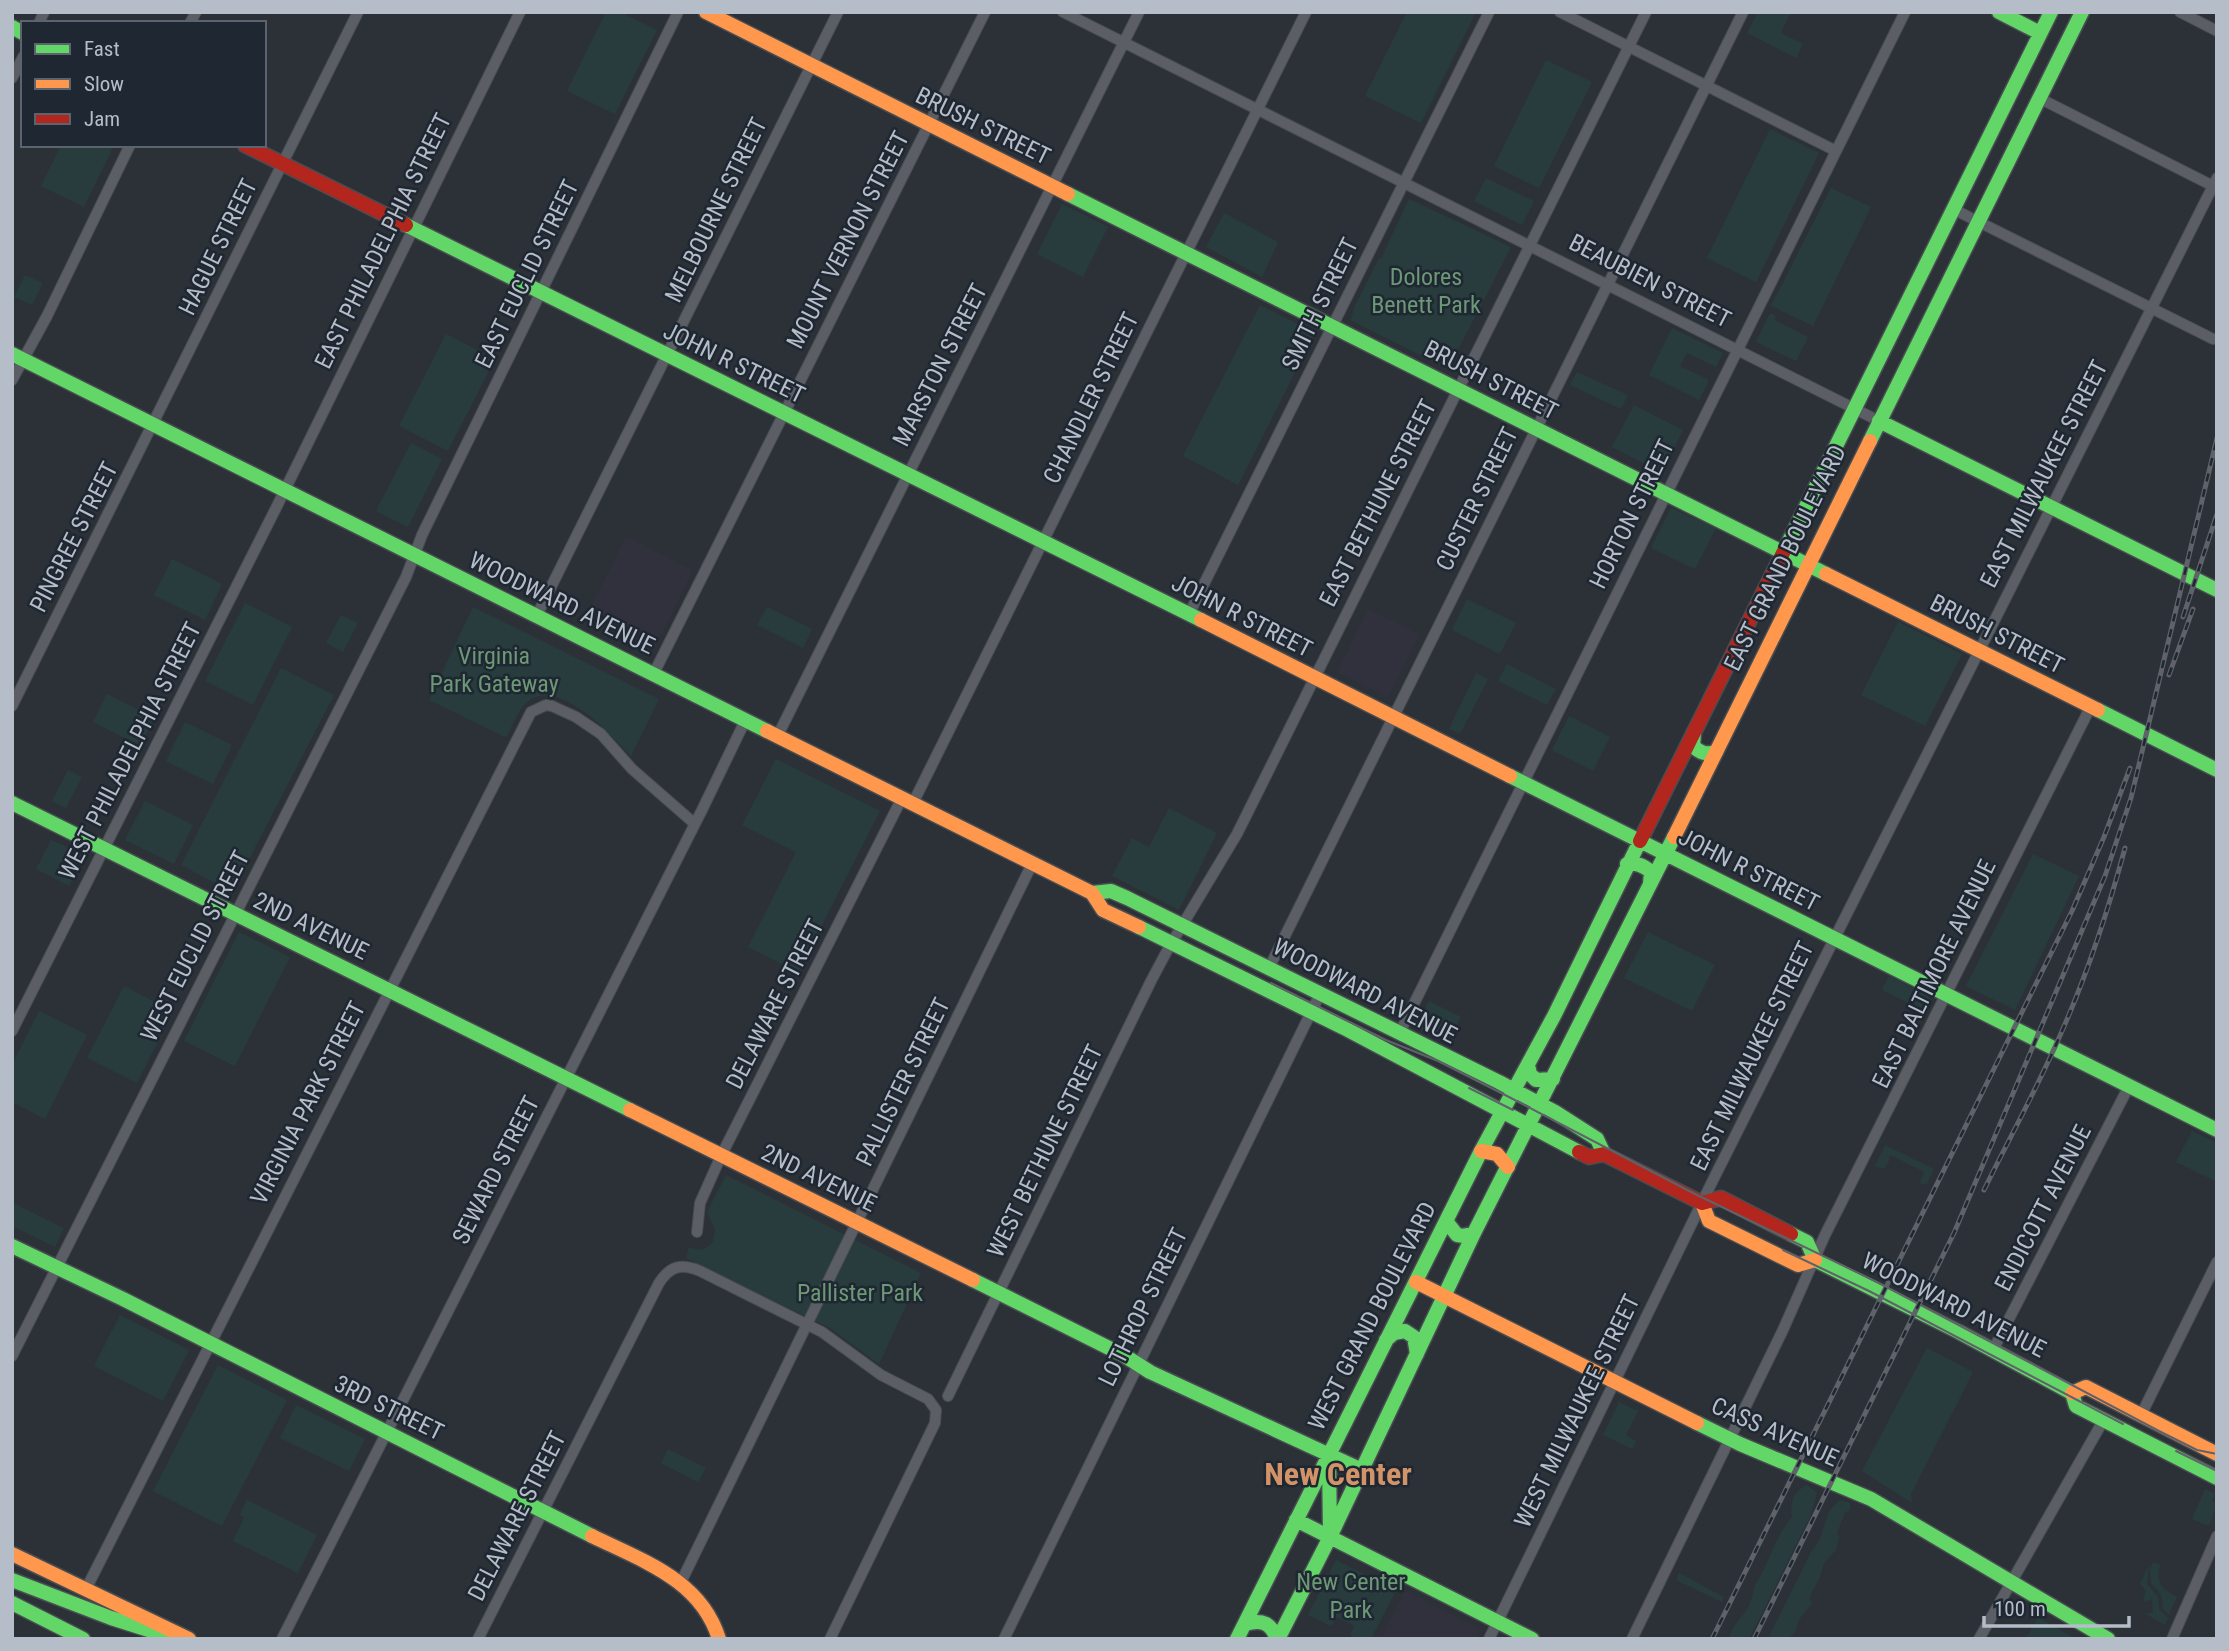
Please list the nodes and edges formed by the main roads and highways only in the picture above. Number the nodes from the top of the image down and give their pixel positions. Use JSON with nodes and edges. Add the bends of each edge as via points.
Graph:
{"nodes":[{"id":1,"x":706,"y":12,"type":"edge"},
{"id":2,"x":1999,"y":12,"type":"edge"},
{"id":3,"x":2051,"y":12,"type":"edge"},
{"id":4,"x":2082,"y":12,"type":"edge"},
{"id":5,"x":2040,"y":33,"type":"junction"},
{"id":6,"x":249,"y":147,"type":"edge"},
{"id":7,"x":18,"y":357,"type":"edge"},
{"id":8,"x":1879,"y":421,"type":"junction"},
{"id":9,"x":1783,"y":552,"type":"junction"},
{"id":10,"x":1807,"y":564,"type":"junction"},
{"id":11,"x":2217,"y":590,"type":"edge"},
{"id":12,"x":1735,"y":648,"type":"junction"},
{"id":13,"x":1760,"y":661,"type":"junction"},
{"id":14,"x":1695,"y":729,"type":"junction"},
{"id":15,"x":1716,"y":752,"type":"junction"},
{"id":16,"x":2217,"y":770,"type":"edge"},
{"id":17,"x":12,"y":803,"type":"edge"},
{"id":18,"x":1639,"y":840,"type":"junction"},
{"id":19,"x":1666,"y":854,"type":"junction"},
{"id":20,"x":1628,"y":864,"type":"junction"},
{"id":21,"x":1650,"y":885,"type":"junction"},
{"id":22,"x":1092,"y":893,"type":"junction"},
{"id":23,"x":1528,"y":1065,"type":"junction"},
{"id":24,"x":1553,"y":1079,"type":"junction"},
{"id":25,"x":1513,"y":1090,"type":"junction"},
{"id":26,"x":1540,"y":1104,"type":"junction"},
{"id":27,"x":1503,"y":1109,"type":"junction"},
{"id":28,"x":1530,"y":1124,"type":"junction"},
{"id":29,"x":2217,"y":1130,"type":"edge"},
{"id":30,"x":1481,"y":1151,"type":"junction"},
{"id":31,"x":1604,"y":1154,"type":"junction"},
{"id":32,"x":1508,"y":1167,"type":"junction"},
{"id":33,"x":1702,"y":1203,"type":"junction"},
{"id":34,"x":1446,"y":1221,"type":"junction"},
{"id":35,"x":1474,"y":1233,"type":"junction"},
{"id":36,"x":12,"y":1246,"type":"edge"},
{"id":37,"x":1815,"y":1260,"type":"junction"},
{"id":38,"x":1416,"y":1282,"type":"junction"},
{"id":39,"x":1444,"y":1296,"type":"junction"},
{"id":40,"x":1386,"y":1340,"type":"junction"},
{"id":41,"x":1417,"y":1354,"type":"junction"},
{"id":42,"x":2072,"y":1393,"type":"junction"},
{"id":43,"x":1328,"y":1453,"type":"junction"},
{"id":44,"x":2217,"y":1454,"type":"edge"},
{"id":45,"x":1362,"y":1470,"type":"junction"},
{"id":46,"x":2217,"y":1478,"type":"edge"},
{"id":47,"x":1296,"y":1520,"type":"junction"},
{"id":48,"x":1330,"y":1537,"type":"junction"},
{"id":49,"x":12,"y":1554,"type":"edge"},
{"id":50,"x":12,"y":1580,"type":"edge"},
{"id":51,"x":12,"y":1603,"type":"edge"},
{"id":52,"x":1245,"y":1624,"type":"junction"},
{"id":53,"x":83,"y":1639,"type":"edge"},
{"id":54,"x":177,"y":1639,"type":"edge"},
{"id":55,"x":189,"y":1639,"type":"edge"},
{"id":56,"x":719,"y":1639,"type":"edge"},
{"id":57,"x":1237,"y":1639,"type":"edge"},
{"id":58,"x":1278,"y":1639,"type":"edge"},
{"id":59,"x":1532,"y":1639,"type":"edge"},
{"id":60,"x":2108,"y":1639,"type":"edge"}],
"edges":[{"from":1,"to":9,"type":"main road","name":"BRUSH STREET"},
{"from":2,"to":5,"type":"main road"},
{"from":3,"to":5,"type":"main road","name":"EAST GRAND BOULEVARD"},
{"from":4,"to":8,"type":"main road","name":"EAST GRAND BOULEVARD"},
{"from":5,"to":9,"type":"main road","name":"EAST GRAND BOULEVARD"},
{"from":6,"to":18,"type":"main road","name":"JOHN R STREET"},
{"from":7,"to":22,"type":"main road","name":"WOODWARD AVENUE"},
{"from":8,"to":10,"type":"main road","name":"EAST GRAND BOULEVARD"},
{"from":8,"to":11,"type":"main road","name":"BEAUBIEN STREET"},
{"from":9,"to":10,"type":"main road","name":"BRUSH STREET"},
{"from":9,"to":12,"type":"main road","name":"EAST GRAND BOULEVARD"},
{"from":10,"to":13,"type":"main road","name":"EAST GRAND BOULEVARD"},
{"from":10,"to":16,"type":"main road","name":"BRUSH STREET"},
{"from":12,"to":13,"type":"main road","via":[[1750,649]]},
{"from":12,"to":14,"type":"main road","name":"EAST GRAND BOULEVARD"},
{"from":13,"to":15,"type":"main road","name":"EAST GRAND BOULEVARD"},
{"from":14,"to":15,"type":"main road","via":[[1692,740],[1698,751]]},
{"from":14,"to":18,"type":"main road","name":"EAST GRAND BOULEVARD"},
{"from":15,"to":19,"type":"main road","name":"EAST GRAND BOULEVARD"},
{"from":17,"to":43,"type":"main road","name":"2ND AVENUE","via":[[1138,1364]]},
{"from":18,"to":19,"type":"main road","name":"JOHN R STREET"},
{"from":18,"to":20,"type":"main road","name":"EAST GRAND BOULEVARD"},
{"from":19,"to":21,"type":"main road","name":"EAST GRAND BOULEVARD"},
{"from":19,"to":29,"type":"main road","name":"JOHN R STREET"},
{"from":20,"to":21,"type":"main road","via":[[1644,865],[1651,872]]},
{"from":20,"to":23,"type":"main road","name":"EAST GRAND BOULEVARD"},
{"from":21,"to":24,"type":"main road","name":"EAST GRAND BOULEVARD"},
{"from":22,"to":25,"type":"main road","name":"WOODWARD AVENUE","via":[[1111,891]]},
{"from":22,"to":27,"type":"main road","name":"WOODWARD AVENUE","via":[[1102,910]]},
{"from":23,"to":24,"type":"main road","via":[[1536,1080]]},
{"from":23,"to":25,"type":"main road","name":"EAST GRAND BOULEVARD"},
{"from":24,"to":26,"type":"main road","name":"EAST GRAND BOULEVARD"},
{"from":25,"to":26,"type":"main road","name":"WOODWARD AVENUE"},
{"from":25,"to":27,"type":"main road","name":"WEST GRAND BOULEVARD"},
{"from":26,"to":28,"type":"main road","name":"EAST GRAND BOULEVARD"},
{"from":26,"to":31,"type":"main road","name":"WOODWARD AVENUE","via":[[1597,1139]]},
{"from":27,"to":28,"type":"main road","name":"WOODWARD AVENUE"},
{"from":27,"to":30,"type":"main road","name":"WEST GRAND BOULEVARD"},
{"from":28,"to":31,"type":"main road","name":"WOODWARD AVENUE","via":[[1589,1157]]},
{"from":28,"to":32,"type":"main road"},
{"from":30,"to":32,"type":"main road","via":[[1495,1152]]},
{"from":30,"to":34,"type":"main road","name":"WEST GRAND BOULEVARD"},
{"from":31,"to":33,"type":"main road","name":"WOODWARD AVENUE"},
{"from":32,"to":35,"type":"main road"},
{"from":33,"to":37,"type":"main road","name":"WOODWARD AVENUE","via":[[1721,1198],[1741,1208],[1807,1242]]},
{"from":33,"to":37,"type":"main road","name":"WOODWARD AVENUE","via":[[1709,1221],[1798,1265]]},
{"from":34,"to":35,"type":"main road","via":[[1459,1237]]},
{"from":34,"to":38,"type":"main road","name":"WEST GRAND BOULEVARD"},
{"from":35,"to":39,"type":"main road"},
{"from":36,"to":56,"type":"main road","name":"3RD STREET","via":[[544,1509],[681,1582],[704,1605]]},
{"from":37,"to":42,"type":"main road","name":"WOODWARD AVENUE"},
{"from":38,"to":39,"type":"main road","name":"CASS AVENUE"},
{"from":38,"to":40,"type":"main road","name":"WEST GRAND BOULEVARD"},
{"from":39,"to":41,"type":"main road"},
{"from":39,"to":60,"type":"main road","name":"CASS AVENUE","via":[[1730,1438],[1871,1499]]},
{"from":40,"to":41,"type":"main road","via":[[1405,1331],[1414,1337]]},
{"from":40,"to":43,"type":"main road","name":"WEST GRAND BOULEVARD"},
{"from":41,"to":45,"type":"main road"},
{"from":42,"to":44,"type":"main road","name":"WOODWARD AVENUE","via":[[2086,1387]]},
{"from":42,"to":46,"type":"main road","name":"WOODWARD AVENUE","via":[[2076,1406]]},
{"from":43,"to":45,"type":"main road","name":"2ND AVENUE"},
{"from":43,"to":47,"type":"main road","name":"WEST GRAND BOULEVARD"},
{"from":43,"to":48,"type":"main road"},
{"from":45,"to":48,"type":"main road"},
{"from":47,"to":48,"type":"main road"},
{"from":47,"to":52,"type":"main road","name":"WEST GRAND BOULEVARD"},
{"from":48,"to":58,"type":"main road"},
{"from":48,"to":59,"type":"main road"},
{"from":49,"to":55,"type":"main road"},
{"from":50,"to":54,"type":"main road"},
{"from":51,"to":53,"type":"main road"},
{"from":52,"to":57,"type":"main road","name":"WEST GRAND BOULEVARD"},
{"from":52,"to":58,"type":"main road","via":[[1268,1623]]}]}
